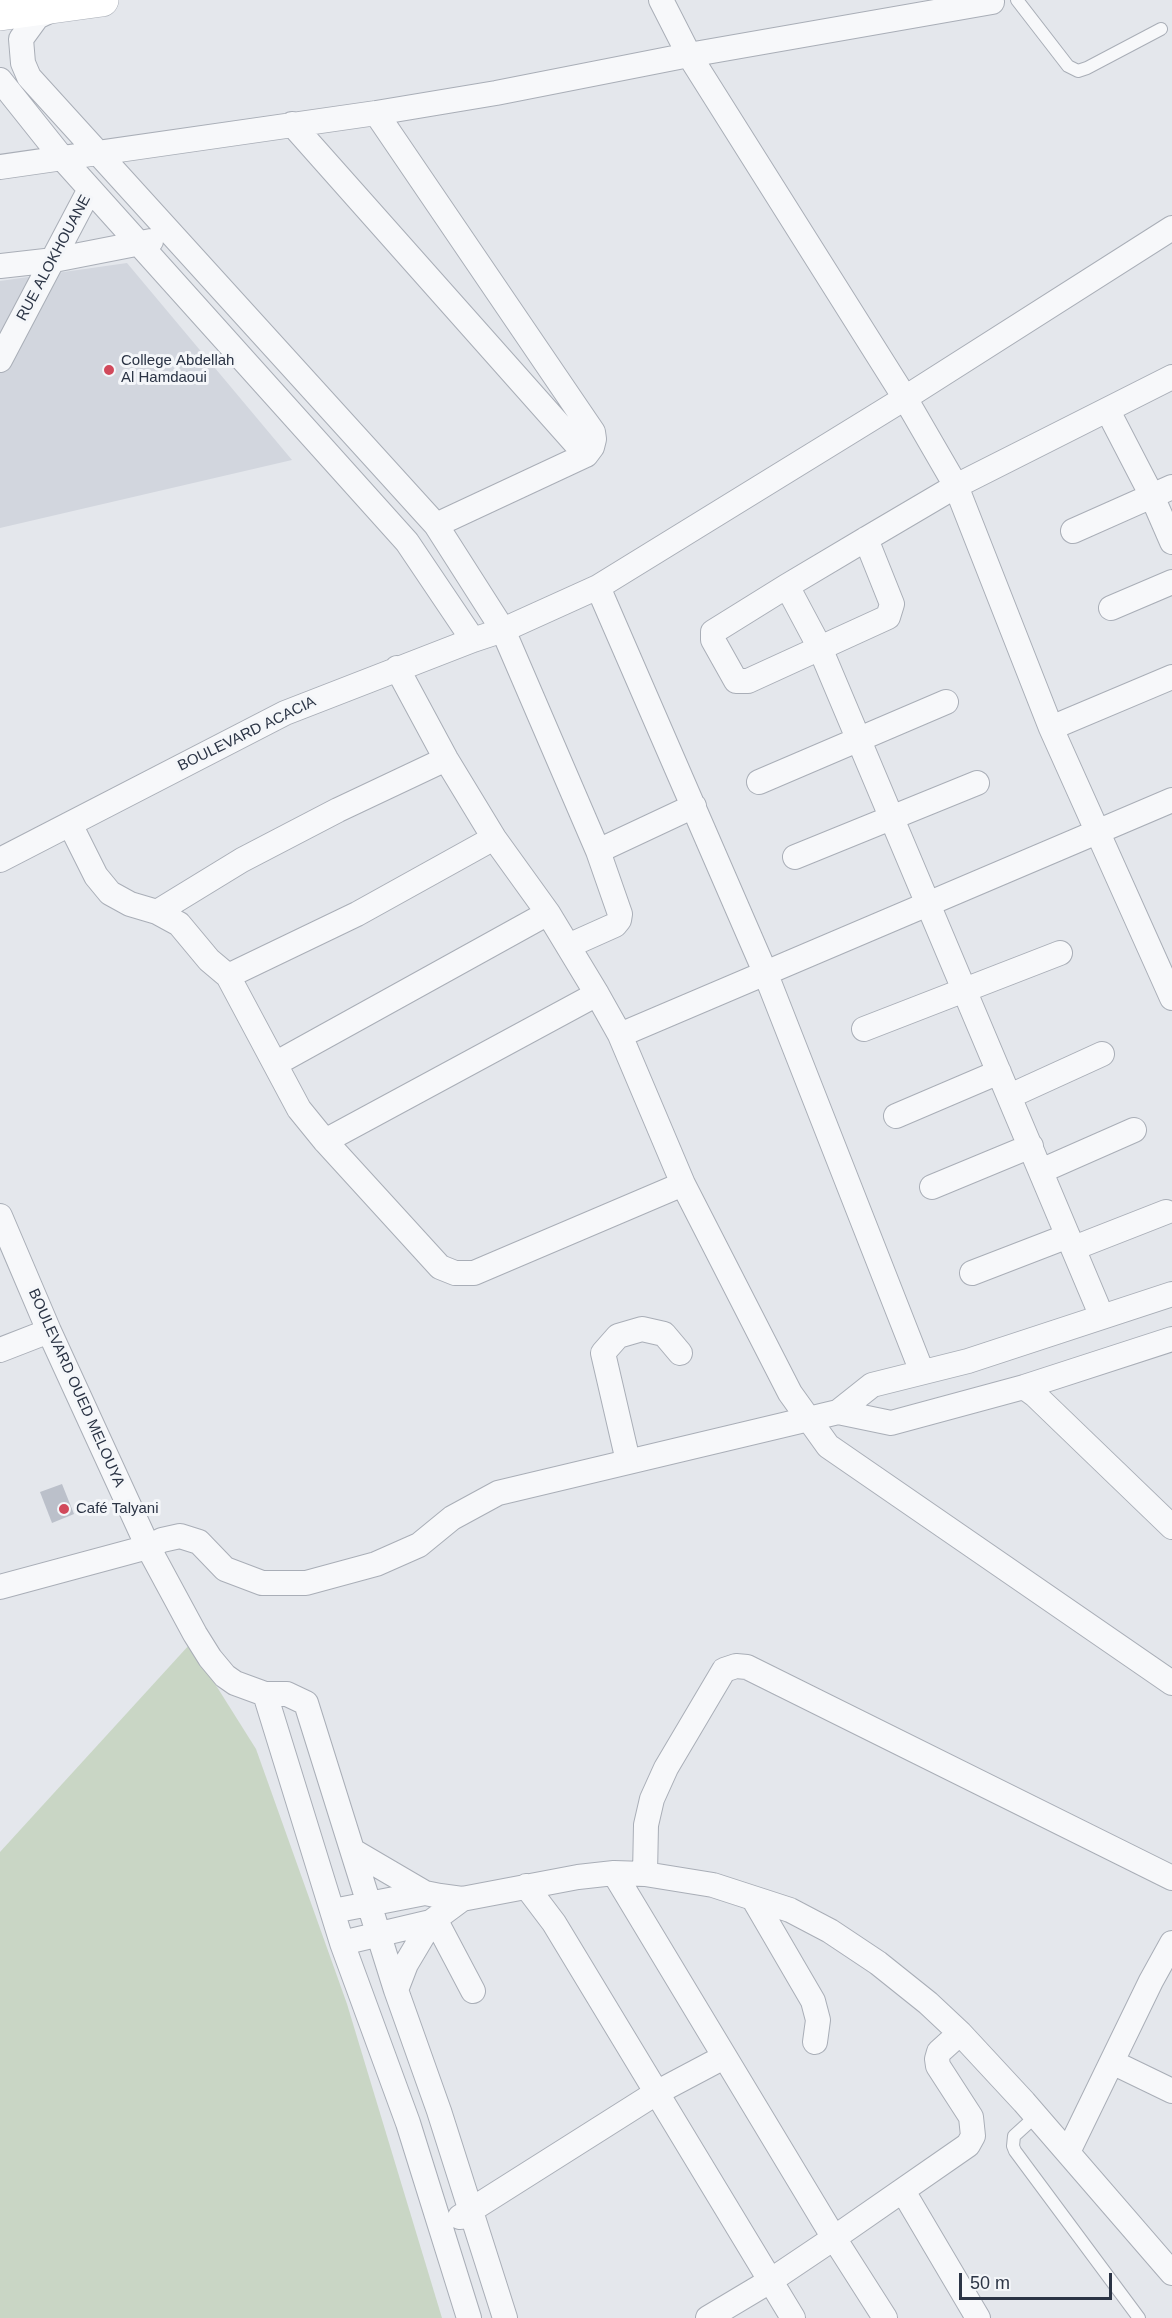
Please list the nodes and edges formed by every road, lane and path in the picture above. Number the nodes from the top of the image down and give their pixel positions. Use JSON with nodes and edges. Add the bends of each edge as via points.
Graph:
{"nodes":[{"id":1,"x":102,"y":0,"type":"edge"},
{"id":2,"x":661,"y":0,"type":"edge"},
{"id":3,"x":1017,"y":0,"type":"edge"},
{"id":4,"x":992,"y":2,"type":"dead end"},
{"id":5,"x":59,"y":7,"type":"junction"},
{"id":6,"x":0,"y":14,"type":"edge"},
{"id":7,"x":1161,"y":29,"type":"dead end"},
{"id":8,"x":689,"y":55,"type":"junction"},
{"id":9,"x":0,"y":80,"type":"edge"},
{"id":10,"x":376,"y":113,"type":"junction"},
{"id":11,"x":292,"y":124,"type":"junction"},
{"id":12,"x":96,"y":152,"type":"junction"},
{"id":13,"x":63,"y":159,"type":"junction"},
{"id":14,"x":0,"y":167,"type":"edge"},
{"id":15,"x":90,"y":189,"type":"junction"},
{"id":16,"x":1172,"y":228,"type":"edge"},
{"id":17,"x":175,"y":237,"type":"junction"},
{"id":18,"x":140,"y":243,"type":"junction"},
{"id":19,"x":54,"y":260,"type":"junction"},
{"id":20,"x":0,"y":266,"type":"edge"},
{"id":21,"x":0,"y":360,"type":"edge"},
{"id":22,"x":1172,"y":377,"type":"edge"},
{"id":23,"x":905,"y":398,"type":"junction"},
{"id":24,"x":1108,"y":411,"type":"junction"},
{"id":25,"x":586,"y":455,"type":"junction"},
{"id":26,"x":956,"y":486,"type":"junction"},
{"id":27,"x":1162,"y":492,"type":"edge"},
{"id":28,"x":436,"y":525,"type":"junction"},
{"id":29,"x":1073,"y":531,"type":"dead end"},
{"id":30,"x":866,"y":539,"type":"junction"},
{"id":31,"x":1172,"y":542,"type":"edge"},
{"id":32,"x":1172,"y":582,"type":"edge"},
{"id":33,"x":787,"y":586,"type":"junction"},
{"id":34,"x":598,"y":587,"type":"junction"},
{"id":35,"x":1111,"y":608,"type":"dead end"},
{"id":36,"x":503,"y":630,"type":"junction"},
{"id":37,"x":472,"y":640,"type":"junction"},
{"id":38,"x":820,"y":648,"type":"junction"},
{"id":39,"x":397,"y":668,"type":"junction"},
{"id":40,"x":1172,"y":677,"type":"edge"},
{"id":41,"x":946,"y":702,"type":"dead end"},
{"id":42,"x":1051,"y":728,"type":"junction"},
{"id":43,"x":858,"y":740,"type":"junction"},
{"id":44,"x":446,"y":759,"type":"junction"},
{"id":45,"x":759,"y":782,"type":"dead end"},
{"id":46,"x":977,"y":783,"type":"dead end"},
{"id":47,"x":1172,"y":800,"type":"edge"},
{"id":48,"x":694,"y":806,"type":"junction"},
{"id":49,"x":891,"y":817,"type":"junction"},
{"id":50,"x":70,"y":824,"type":"junction"},
{"id":51,"x":1098,"y":831,"type":"junction"},
{"id":52,"x":494,"y":838,"type":"junction"},
{"id":53,"x":598,"y":851,"type":"junction"},
{"id":54,"x":795,"y":857,"type":"dead end"},
{"id":55,"x":0,"y":860,"type":"edge"},
{"id":56,"x":929,"y":903,"type":"junction"},
{"id":57,"x":157,"y":912,"type":"junction"},
{"id":58,"x":548,"y":913,"type":"junction"},
{"id":59,"x":568,"y":946,"type":"junction"},
{"id":60,"x":1060,"y":953,"type":"dead end"},
{"id":61,"x":765,"y":972,"type":"junction"},
{"id":62,"x":228,"y":976,"type":"junction"},
{"id":63,"x":965,"y":990,"type":"junction"},
{"id":64,"x":597,"y":994,"type":"junction"},
{"id":65,"x":1172,"y":998,"type":"edge"},
{"id":66,"x":864,"y":1029,"type":"dead end"},
{"id":67,"x":620,"y":1035,"type":"junction"},
{"id":68,"x":1102,"y":1054,"type":"dead end"},
{"id":69,"x":275,"y":1064,"type":"junction"},
{"id":70,"x":999,"y":1072,"type":"junction"},
{"id":71,"x":1010,"y":1096,"type":"junction"},
{"id":72,"x":896,"y":1116,"type":"dead end"},
{"id":73,"x":1134,"y":1130,"type":"dead end"},
{"id":74,"x":325,"y":1141,"type":"junction"},
{"id":75,"x":1031,"y":1146,"type":"junction"},
{"id":76,"x":1041,"y":1171,"type":"junction"},
{"id":77,"x":683,"y":1184,"type":"junction"},
{"id":78,"x":932,"y":1188,"type":"dead end"},
{"id":79,"x":1166,"y":1212,"type":"dead end"},
{"id":80,"x":0,"y":1217,"type":"edge"},
{"id":81,"x":1071,"y":1242,"type":"junction"},
{"id":82,"x":972,"y":1273,"type":"dead end"},
{"id":83,"x":1172,"y":1294,"type":"edge"},
{"id":84,"x":1102,"y":1317,"type":"junction"},
{"id":85,"x":49,"y":1331,"type":"junction"},
{"id":86,"x":1172,"y":1339,"type":"edge"},
{"id":87,"x":0,"y":1350,"type":"edge"},
{"id":88,"x":680,"y":1353,"type":"dead end"},
{"id":89,"x":922,"y":1372,"type":"junction"},
{"id":90,"x":1024,"y":1388,"type":"junction"},
{"id":91,"x":838,"y":1412,"type":"junction"},
{"id":92,"x":808,"y":1420,"type":"junction"},
{"id":93,"x":628,"y":1461,"type":"junction"},
{"id":94,"x":1172,"y":1527,"type":"edge"},
{"id":95,"x":148,"y":1547,"type":"junction"},
{"id":96,"x":0,"y":1587,"type":"edge"},
{"id":97,"x":1172,"y":1683,"type":"edge"},
{"id":98,"x":265,"y":1694,"type":"junction"},
{"id":99,"x":355,"y":1852,"type":"junction"},
{"id":100,"x":614,"y":1873,"type":"junction"},
{"id":101,"x":645,"y":1874,"type":"junction"},
{"id":102,"x":1172,"y":1878,"type":"edge"},
{"id":103,"x":526,"y":1886,"type":"junction"},
{"id":104,"x":425,"y":1893,"type":"junction"},
{"id":105,"x":753,"y":1898,"type":"junction"},
{"id":106,"x":462,"y":1899,"type":"junction"},
{"id":107,"x":370,"y":1903,"type":"junction"},
{"id":108,"x":333,"y":1911,"type":"junction"},
{"id":109,"x":433,"y":1921,"type":"junction"},
{"id":110,"x":379,"y":1934,"type":"junction"},
{"id":111,"x":1172,"y":1942,"type":"edge"},
{"id":112,"x":342,"y":1943,"type":"junction"},
{"id":113,"x":396,"y":1990,"type":"junction"},
{"id":114,"x":473,"y":1991,"type":"dead end"},
{"id":115,"x":960,"y":2033,"type":"junction"},
{"id":116,"x":815,"y":2042,"type":"dead end"},
{"id":117,"x":724,"y":2057,"type":"junction"},
{"id":118,"x":1112,"y":2062,"type":"junction"},
{"id":119,"x":1172,"y":2091,"type":"edge"},
{"id":120,"x":656,"y":2093,"type":"junction"},
{"id":121,"x":1036,"y":2116,"type":"junction"},
{"id":122,"x":1068,"y":2152,"type":"junction"},
{"id":123,"x":903,"y":2191,"type":"junction"},
{"id":124,"x":471,"y":2210,"type":"junction"},
{"id":125,"x":441,"y":2228,"type":"junction"},
{"id":126,"x":834,"y":2238,"type":"junction"},
{"id":127,"x":1172,"y":2273,"type":"edge"},
{"id":128,"x":770,"y":2281,"type":"junction"},
{"id":129,"x":469,"y":2318,"type":"edge"},
{"id":130,"x":505,"y":2318,"type":"edge"},
{"id":131,"x":708,"y":2318,"type":"edge"},
{"id":132,"x":793,"y":2318,"type":"edge"},
{"id":133,"x":885,"y":2318,"type":"edge"},
{"id":134,"x":978,"y":2318,"type":"edge"},
{"id":135,"x":1139,"y":2318,"type":"edge"}],
"edges":[{"from":1,"to":5,"type":"main road"},
{"from":2,"to":8,"type":"street"},
{"from":3,"to":7,"type":"lane","via":[[1068,66],[1078,71]]},
{"from":4,"to":8,"type":"street"},
{"from":5,"to":6,"type":"main road"},
{"from":5,"to":12,"type":"street","via":[[37,17],[26,30],[20,47],[23,63],[29,77]]},
{"from":8,"to":10,"type":"street"},
{"from":8,"to":23,"type":"street"},
{"from":9,"to":13,"type":"street"},
{"from":10,"to":11,"type":"street"},
{"from":10,"to":25,"type":"street","via":[[593,432],[592,447]]},
{"from":11,"to":12,"type":"street"},
{"from":11,"to":25,"type":"street"},
{"from":12,"to":13,"type":"street"},
{"from":12,"to":17,"type":"street"},
{"from":13,"to":14,"type":"street"},
{"from":13,"to":15,"type":"street"},
{"from":15,"to":18,"type":"street"},
{"from":15,"to":19,"type":"street","name":"RUE ALOKHOUANE"},
{"from":16,"to":23,"type":"street","name":"BOULEVARD ACACIA"},
{"from":17,"to":18,"type":"street"},
{"from":17,"to":28,"type":"street"},
{"from":18,"to":19,"type":"street"},
{"from":18,"to":37,"type":"street","via":[[407,542]]},
{"from":19,"to":20,"type":"street"},
{"from":19,"to":21,"type":"street","name":"RUE ALOKHOUANE"},
{"from":22,"to":24,"type":"street"},
{"from":23,"to":26,"type":"street"},
{"from":23,"to":34,"type":"street","name":"BOULEVARD ACACIA"},
{"from":24,"to":26,"type":"street"},
{"from":24,"to":27,"type":"street"},
{"from":25,"to":28,"type":"street"},
{"from":26,"to":30,"type":"street"},
{"from":26,"to":42,"type":"street"},
{"from":27,"to":29,"type":"street"},
{"from":27,"to":31,"type":"street"},
{"from":28,"to":36,"type":"street"},
{"from":30,"to":33,"type":"street"},
{"from":30,"to":38,"type":"street","via":[[892,604],[888,617]]},
{"from":32,"to":35,"type":"street"},
{"from":33,"to":38,"type":"street"},
{"from":33,"to":38,"type":"street","via":[[712,632],[713,640],[736,681],[741,682]]},
{"from":34,"to":36,"type":"street","name":"BOULEVARD ACACIA"},
{"from":34,"to":48,"type":"street"},
{"from":36,"to":37,"type":"street","name":"BOULEVARD ACACIA"},
{"from":36,"to":53,"type":"street"},
{"from":37,"to":39,"type":"street","name":"BOULEVARD ACACIA"},
{"from":38,"to":43,"type":"street"},
{"from":39,"to":44,"type":"street"},
{"from":39,"to":50,"type":"street","name":"BOULEVARD ACACIA","via":[[285,712]]},
{"from":40,"to":42,"type":"street"},
{"from":41,"to":43,"type":"street"},
{"from":42,"to":51,"type":"street"},
{"from":43,"to":45,"type":"street"},
{"from":43,"to":49,"type":"street"},
{"from":44,"to":52,"type":"street"},
{"from":44,"to":57,"type":"street","via":[[242,860]]},
{"from":46,"to":49,"type":"street"},
{"from":47,"to":51,"type":"street"},
{"from":48,"to":53,"type":"street"},
{"from":48,"to":61,"type":"street"},
{"from":49,"to":54,"type":"street"},
{"from":49,"to":56,"type":"street"},
{"from":50,"to":55,"type":"street","name":"BOULEVARD ACACIA"},
{"from":50,"to":57,"type":"street","via":[[96,876],[110,893]]},
{"from":51,"to":56,"type":"street"},
{"from":51,"to":65,"type":"street"},
{"from":52,"to":58,"type":"street"},
{"from":52,"to":62,"type":"street","via":[[357,914]]},
{"from":53,"to":59,"type":"street","via":[[619,920]]},
{"from":56,"to":61,"type":"street"},
{"from":56,"to":63,"type":"street"},
{"from":57,"to":62,"type":"street","via":[[179,924]]},
{"from":58,"to":59,"type":"street"},
{"from":58,"to":69,"type":"street"},
{"from":59,"to":64,"type":"street"},
{"from":60,"to":63,"type":"street"},
{"from":61,"to":67,"type":"street"},
{"from":61,"to":89,"type":"street"},
{"from":62,"to":69,"type":"street"},
{"from":63,"to":66,"type":"street"},
{"from":63,"to":70,"type":"street"},
{"from":64,"to":67,"type":"street"},
{"from":64,"to":74,"type":"street"},
{"from":67,"to":77,"type":"street"},
{"from":68,"to":71,"type":"street"},
{"from":69,"to":74,"type":"street","via":[[299,1109]]},
{"from":70,"to":71,"type":"street"},
{"from":70,"to":72,"type":"street"},
{"from":71,"to":75,"type":"street"},
{"from":73,"to":76,"type":"street"},
{"from":74,"to":77,"type":"street","via":[[429,1256],[440,1267],[455,1273],[474,1273]]},
{"from":75,"to":76,"type":"street"},
{"from":75,"to":78,"type":"street"},
{"from":76,"to":81,"type":"street"},
{"from":77,"to":92,"type":"street","via":[[790,1393]]},
{"from":79,"to":81,"type":"street"},
{"from":80,"to":85,"type":"street","name":"BOULEVARD OUED MELOUYA"},
{"from":81,"to":82,"type":"street"},
{"from":81,"to":84,"type":"street"},
{"from":83,"to":84,"type":"street"},
{"from":84,"to":89,"type":"street"},
{"from":85,"to":87,"type":"street"},
{"from":85,"to":95,"type":"street","name":"BOULEVARD OUED MELOUYA"},
{"from":86,"to":90,"type":"street"},
{"from":88,"to":93,"type":"street","via":[[664,1334],[642,1329],[618,1336],[603,1353]]},
{"from":89,"to":91,"type":"street","via":[[872,1385]]},
{"from":90,"to":91,"type":"street","via":[[891,1423]]},
{"from":90,"to":94,"type":"street"},
{"from":91,"to":92,"type":"street"},
{"from":92,"to":93,"type":"street"},
{"from":92,"to":97,"type":"street","via":[[828,1446]]},
{"from":93,"to":95,"type":"street","via":[[498,1493],[453,1518],[419,1545],[376,1564],[306,1583],[262,1583],[225,1569],[200,1542],[180,1536]]},
{"from":95,"to":96,"type":"street"},
{"from":95,"to":98,"type":"street","name":"BOULEVARD OUED MELOUYA","via":[[210,1658],[225,1676]]},
{"from":98,"to":99,"type":"street","name":"BOULEVARD OUED MELOUYA","via":[[287,1694],[306,1703]]},
{"from":98,"to":108,"type":"street"},
{"from":99,"to":104,"type":"street"},
{"from":99,"to":107,"type":"street","name":"BOULEVARD OUED MELOUYA"},
{"from":100,"to":101,"type":"street"},
{"from":100,"to":103,"type":"street"},
{"from":100,"to":117,"type":"street"},
{"from":101,"to":102,"type":"street","via":[[646,1825],[652,1799],[724,1670],[735,1666],[747,1667]]},
{"from":101,"to":105,"type":"street","via":[[713,1885]]},
{"from":103,"to":106,"type":"street"},
{"from":103,"to":120,"type":"street","via":[[554,1923]]},
{"from":104,"to":106,"type":"street"},
{"from":104,"to":107,"type":"street"},
{"from":105,"to":115,"type":"street","via":[[790,1910],[830,1931],[878,1963]]},
{"from":105,"to":116,"type":"street","via":[[813,2001],[818,2020]]},
{"from":106,"to":109,"type":"street"},
{"from":107,"to":108,"type":"street"},
{"from":107,"to":110,"type":"street","name":"BOULEVARD OUED MELOUYA"},
{"from":108,"to":112,"type":"street"},
{"from":109,"to":110,"type":"street"},
{"from":109,"to":113,"type":"street","via":[[406,1964]]},
{"from":109,"to":114,"type":"street"},
{"from":110,"to":112,"type":"street"},
{"from":110,"to":113,"type":"street","name":"BOULEVARD OUED MELOUYA"},
{"from":111,"to":118,"type":"street"},
{"from":112,"to":125,"type":"street"},
{"from":113,"to":124,"type":"street","name":"BOULEVARD OUED MELOUYA"},
{"from":115,"to":121,"type":"street"},
{"from":115,"to":123,"type":"street","via":[[939,2052],[938,2066],[971,2117],[973,2136],[968,2145]]},
{"from":117,"to":120,"type":"street"},
{"from":117,"to":126,"type":"street"},
{"from":118,"to":119,"type":"street"},
{"from":118,"to":122,"type":"street"},
{"from":120,"to":124,"type":"street"},
{"from":120,"to":128,"type":"street"},
{"from":121,"to":122,"type":"street"},
{"from":121,"to":135,"type":"lane","via":[[1014,2136],[1015,2151]]},
{"from":122,"to":127,"type":"street"},
{"from":123,"to":126,"type":"street"},
{"from":123,"to":134,"type":"street"},
{"from":124,"to":125,"type":"street"},
{"from":124,"to":130,"type":"street","name":"BOULEVARD OUED MELOUYA"},
{"from":125,"to":129,"type":"street"},
{"from":126,"to":128,"type":"street"},
{"from":126,"to":133,"type":"street"},
{"from":128,"to":131,"type":"street"},
{"from":128,"to":132,"type":"street"}]}
